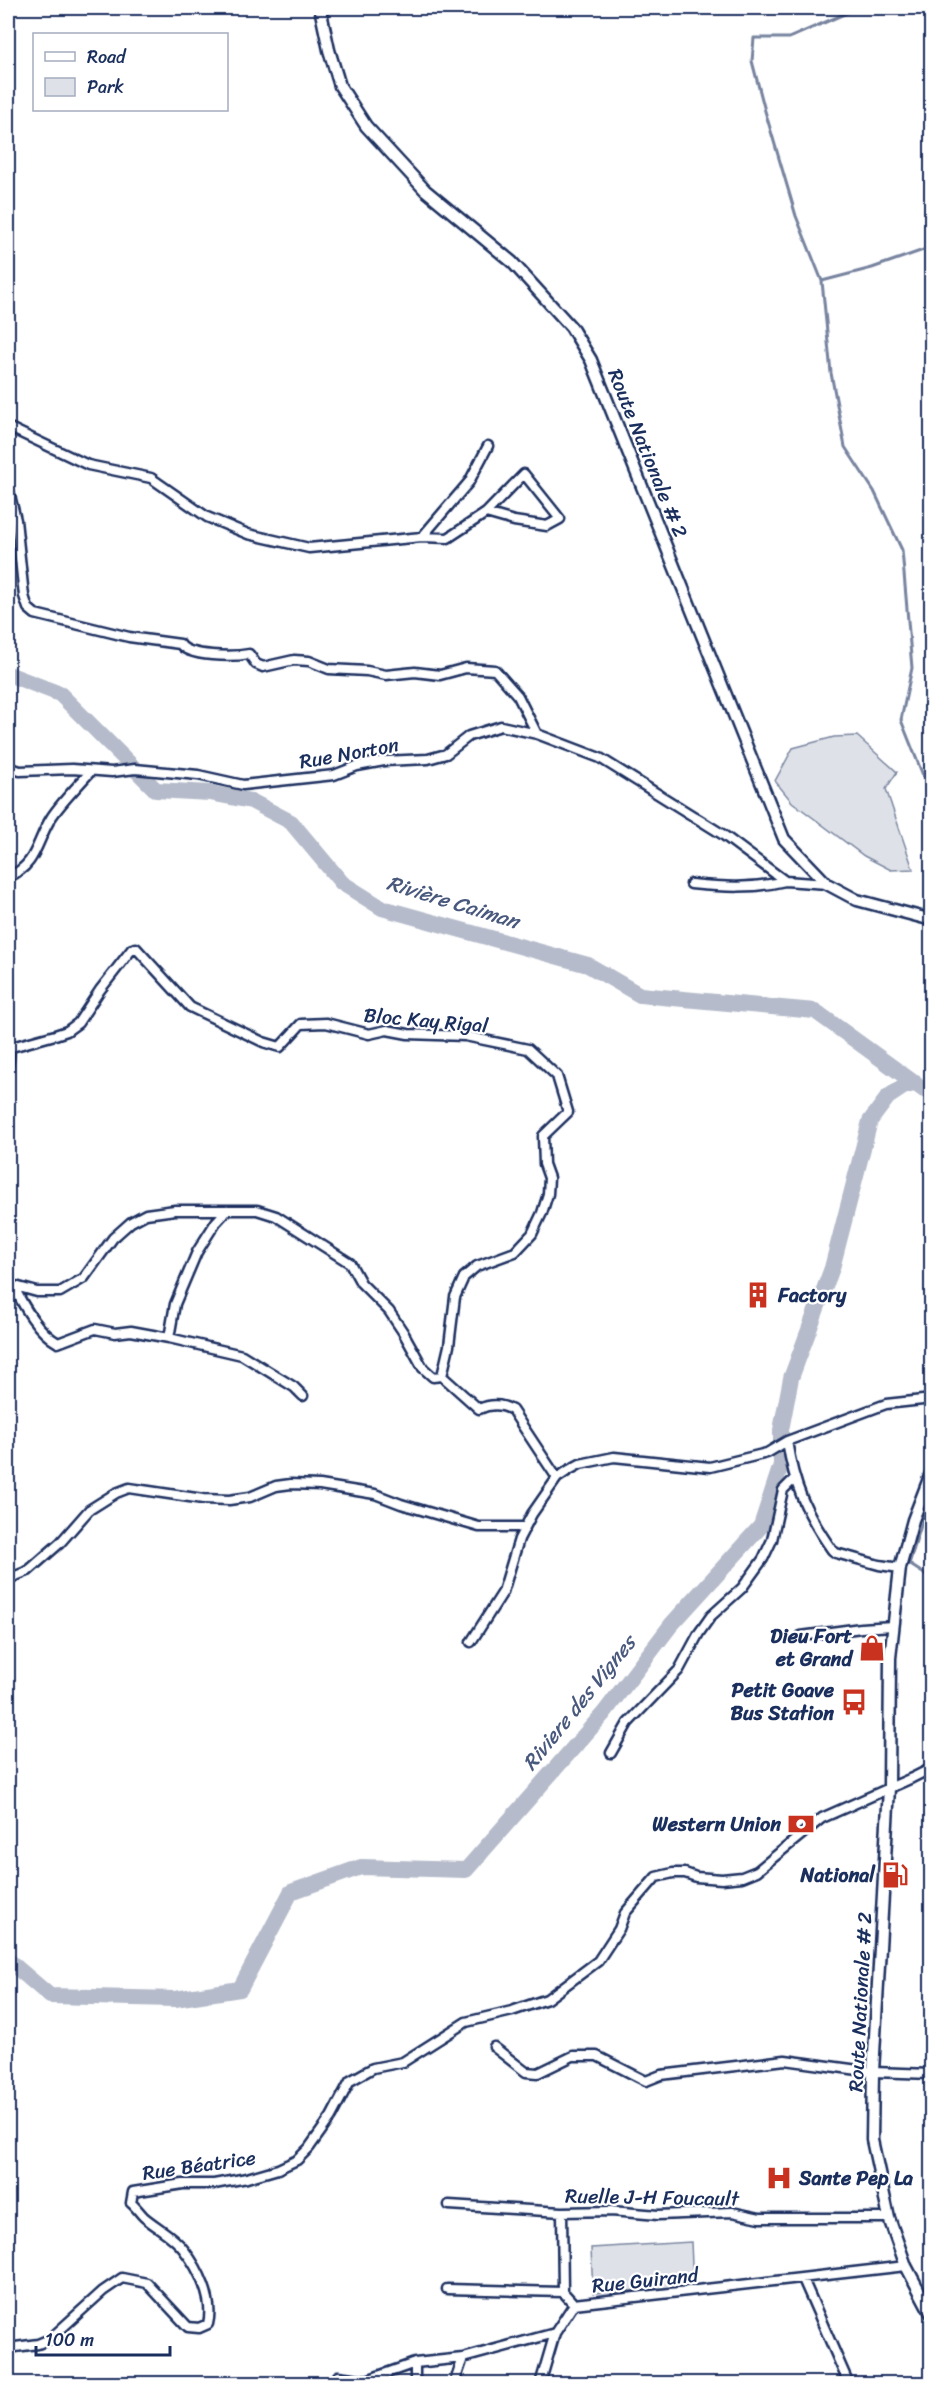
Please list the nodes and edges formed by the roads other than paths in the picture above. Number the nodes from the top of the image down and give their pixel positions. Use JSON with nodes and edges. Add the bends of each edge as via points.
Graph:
{"nodes":[{"id":1,"x":320,"y":8,"type":"edge"},
{"id":2,"x":8,"y":427,"type":"edge"},
{"id":3,"x":488,"y":446,"type":"dead end"},
{"id":4,"x":8,"y":487,"type":"edge"},
{"id":5,"x":486,"y":513,"type":"junction"},
{"id":6,"x":422,"y":537,"type":"junction"},
{"id":7,"x":537,"y":734,"type":"junction"},
{"id":8,"x":8,"y":767,"type":"edge"},
{"id":9,"x":91,"y":771,"type":"junction"},
{"id":10,"x":8,"y":877,"type":"edge"},
{"id":11,"x":784,"y":881,"type":"junction"},
{"id":12,"x":691,"y":884,"type":"dead end"},
{"id":13,"x":827,"y":884,"type":"junction"},
{"id":14,"x":932,"y":920,"type":"edge"},
{"id":15,"x":9,"y":1047,"type":"edge"},
{"id":16,"x":8,"y":1069,"type":"edge"},
{"id":17,"x":227,"y":1210,"type":"junction"},
{"id":18,"x":11,"y":1286,"type":"edge"},
{"id":19,"x":169,"y":1338,"type":"junction"},
{"id":20,"x":442,"y":1376,"type":"junction"},
{"id":21,"x":303,"y":1396,"type":"dead end"},
{"id":22,"x":932,"y":1399,"type":"edge"},
{"id":23,"x":787,"y":1441,"type":"junction"},
{"id":24,"x":932,"y":1471,"type":"edge"},
{"id":25,"x":557,"y":1478,"type":"junction"},
{"id":26,"x":794,"y":1479,"type":"junction"},
{"id":27,"x":525,"y":1527,"type":"junction"},
{"id":28,"x":900,"y":1569,"type":"junction"},
{"id":29,"x":8,"y":1579,"type":"edge"},
{"id":30,"x":892,"y":1626,"type":"junction"},
{"id":31,"x":801,"y":1636,"type":"dead end"},
{"id":32,"x":471,"y":1642,"type":"dead end"},
{"id":33,"x":611,"y":1753,"type":"dead end"},
{"id":34,"x":932,"y":1768,"type":"edge"},
{"id":35,"x":889,"y":1788,"type":"junction"},
{"id":36,"x":494,"y":2047,"type":"dead end"},
{"id":37,"x":873,"y":2072,"type":"junction"},
{"id":38,"x":932,"y":2074,"type":"edge"},
{"id":39,"x":449,"y":2205,"type":"dead end"},
{"id":40,"x":562,"y":2212,"type":"junction"},
{"id":41,"x":889,"y":2218,"type":"junction"},
{"id":42,"x":906,"y":2266,"type":"junction"},
{"id":43,"x":803,"y":2279,"type":"junction"},
{"id":44,"x":447,"y":2289,"type":"dead end"},
{"id":45,"x":562,"y":2292,"type":"junction"},
{"id":46,"x":574,"y":2304,"type":"junction"},
{"id":47,"x":932,"y":2314,"type":"edge"},
{"id":48,"x":555,"y":2333,"type":"junction"},
{"id":49,"x":8,"y":2348,"type":"edge"},
{"id":50,"x":462,"y":2358,"type":"junction"},
{"id":51,"x":415,"y":2363,"type":"junction"},
{"id":52,"x":338,"y":2376,"type":"dead end"},
{"id":53,"x":415,"y":2384,"type":"edge"},
{"id":54,"x":454,"y":2384,"type":"edge"},
{"id":55,"x":540,"y":2384,"type":"edge"},
{"id":56,"x":849,"y":2384,"type":"edge"}],
"edges":[{"from":1,"to":13,"type":"main road","name":"Route Nationale # 2","via":[[340,86],[366,126],[425,190],[512,262],[571,327],[591,360],[784,839]]},
{"from":2,"to":6,"type":"street","via":[[88,465],[151,478],[207,517],[248,534],[309,548]]},
{"from":3,"to":6,"type":"street","via":[[469,482]]},
{"from":4,"to":7,"type":"street","via":[[16,520],[24,596],[35,614],[129,637],[180,644],[195,653],[249,654],[263,667],[294,660],[329,669],[386,675],[440,675],[466,668],[495,670],[518,696]]},
{"from":5,"to":5,"type":"street","via":[[524,474],[560,519],[547,526]]},
{"from":5,"to":6,"type":"street","via":[[448,538]]},
{"from":7,"to":9,"type":"street","name":"Rue Norton","via":[[501,726],[469,736],[446,754],[428,759],[384,761],[334,775],[243,785],[135,769]]},
{"from":7,"to":11,"type":"street","name":"Rue Norton","via":[[600,758],[722,834]]},
{"from":8,"to":9,"type":"street","name":"Rue Norton","via":[[20,771]]},
{"from":9,"to":10,"type":"street","via":[[51,818],[28,865]]},
{"from":11,"to":12,"type":"street","via":[[737,887]]},
{"from":11,"to":13,"type":"street"},
{"from":13,"to":14,"type":"main road","name":"Route Nationale # 2","via":[[857,900]]},
{"from":15,"to":16,"type":"street"},
{"from":15,"to":20,"type":"street","name":"Bloc Kay Rigal","via":[[55,1035],[78,1023],[136,948],[190,1007],[280,1047],[301,1024],[326,1023],[369,1034],[387,1030],[465,1036],[528,1049],[557,1076],[568,1112],[543,1136],[548,1194],[532,1234],[515,1252],[477,1266],[464,1277],[455,1297]]},
{"from":17,"to":18,"type":"street","via":[[146,1214],[113,1238],[84,1278],[60,1292]]},
{"from":17,"to":19,"type":"street","via":[[197,1252],[175,1304]]},
{"from":17,"to":20,"type":"street","via":[[257,1210],[276,1216],[350,1263],[361,1283],[399,1325],[423,1368],[433,1377]]},
{"from":18,"to":19,"type":"street","via":[[35,1321],[58,1343],[95,1329]]},
{"from":19,"to":21,"type":"street","via":[[242,1355]]},
{"from":20,"to":25,"type":"street","via":[[479,1409],[506,1406],[512,1410]]},
{"from":22,"to":23,"type":"street","via":[[886,1404]]},
{"from":23,"to":25,"type":"street","via":[[767,1453],[710,1467],[614,1457],[580,1464]]},
{"from":23,"to":26,"type":"street"},
{"from":24,"to":28,"type":"main road","name":"Route Nationale # 2"},
{"from":25,"to":27,"type":"street"},
{"from":26,"to":28,"type":"street","via":[[812,1521],[832,1550]]},
{"from":26,"to":33,"type":"street","via":[[783,1490],[772,1540],[752,1576],[711,1616],[679,1670],[628,1723]]},
{"from":27,"to":29,"type":"street","via":[[479,1527],[375,1494],[320,1485],[276,1486],[250,1497],[229,1500],[129,1488],[89,1510],[28,1571]]},
{"from":27,"to":32,"type":"street","via":[[502,1592]]},
{"from":28,"to":30,"type":"main road","name":"Route Nationale # 2"},
{"from":30,"to":31,"type":"street"},
{"from":30,"to":35,"type":"main road","name":"Route Nationale # 2"},
{"from":34,"to":35,"type":"street"},
{"from":35,"to":37,"type":"main road","name":"Route Nationale # 2"},
{"from":35,"to":49,"type":"street","name":"Rue Béatrice","via":[[822,1818],[757,1871],[742,1877],[722,1879],[674,1873],[656,1877],[625,1914],[598,1961],[547,1999],[466,2022],[403,2062],[373,2068],[350,2081],[331,2116],[297,2160],[267,2172],[214,2184],[183,2184],[133,2192],[131,2203],[183,2248],[197,2271],[206,2293],[208,2324],[188,2327],[147,2283],[122,2278],[50,2339]]},
{"from":36,"to":37,"type":"street","via":[[526,2072],[538,2073],[573,2056],[597,2056],[646,2080],[785,2060]]},
{"from":37,"to":38,"type":"street"},
{"from":37,"to":41,"type":"main road","name":"Route Nationale # 2","via":[[872,2140]]},
{"from":39,"to":40,"type":"street","name":"Ruelle J-H Foucault"},
{"from":40,"to":41,"type":"street","name":"Ruelle J-H Foucault","via":[[732,2212],[759,2218]]},
{"from":40,"to":45,"type":"street"},
{"from":41,"to":42,"type":"main road","name":"Route Nationale # 2"},
{"from":42,"to":43,"type":"street","name":"Rue Guirand"},
{"from":42,"to":47,"type":"main road","name":"Route Nationale # 2"},
{"from":43,"to":46,"type":"street","name":"Rue Guirand"},
{"from":43,"to":56,"type":"street"},
{"from":44,"to":45,"type":"street"},
{"from":45,"to":46,"type":"street"},
{"from":46,"to":48,"type":"street","name":"Rue Guirand"},
{"from":48,"to":50,"type":"street"},
{"from":48,"to":55,"type":"street","name":"Rue Guirand"},
{"from":50,"to":51,"type":"street"},
{"from":50,"to":54,"type":"street"},
{"from":51,"to":52,"type":"street","via":[[367,2380]]},
{"from":51,"to":53,"type":"street"}]}
